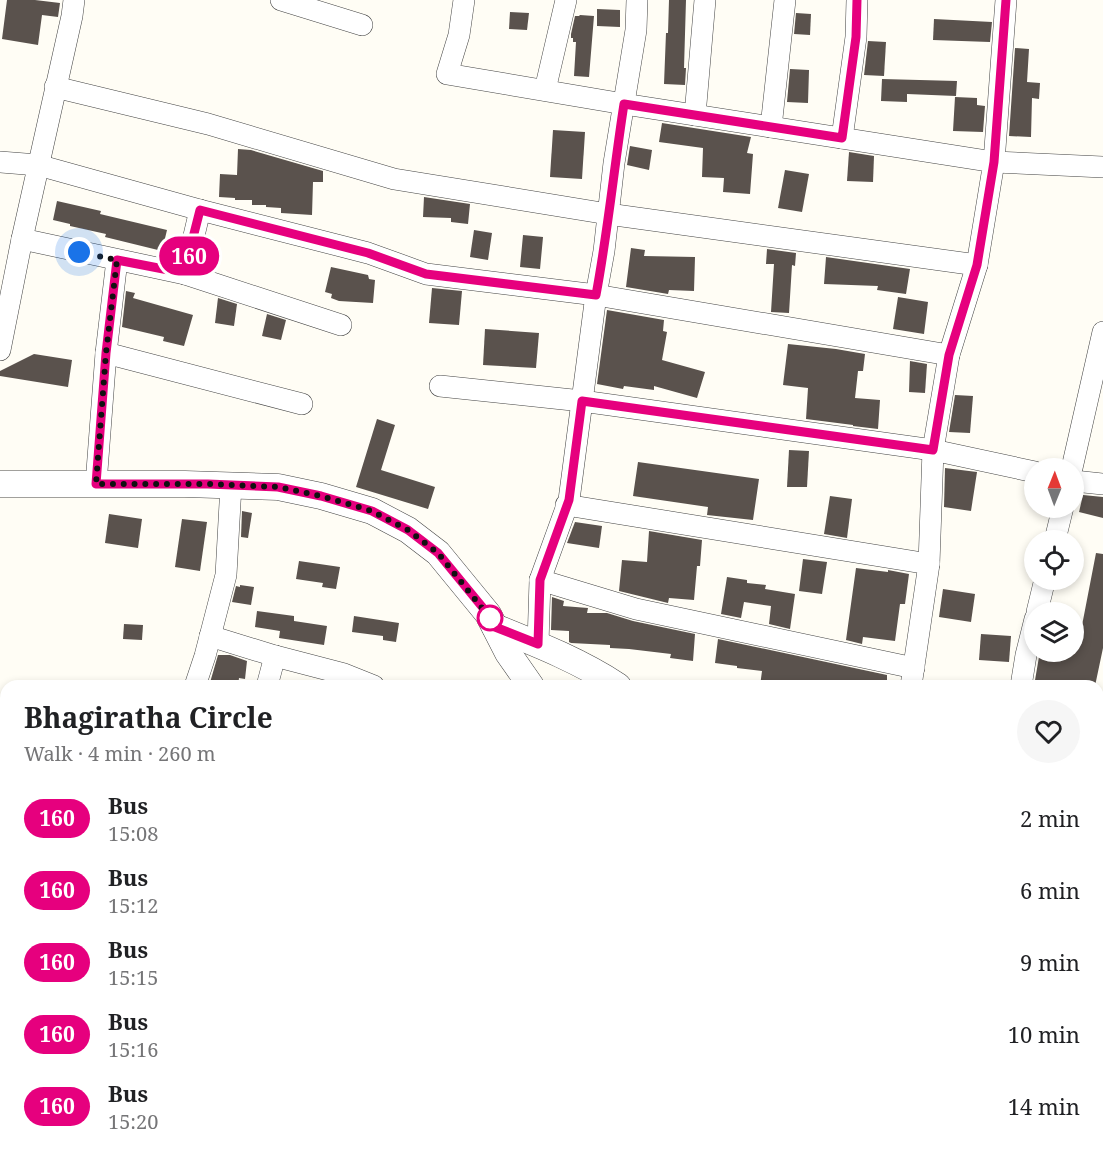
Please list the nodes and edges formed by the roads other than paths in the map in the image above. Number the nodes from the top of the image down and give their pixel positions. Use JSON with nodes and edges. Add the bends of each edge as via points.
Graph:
{"nodes":[{"id":1,"x":74,"y":0,"type":"edge"},
{"id":2,"x":281,"y":0,"type":"edge"},
{"id":3,"x":464,"y":0,"type":"edge"},
{"id":4,"x":566,"y":0,"type":"edge"},
{"id":5,"x":637,"y":0,"type":"edge"},
{"id":6,"x":705,"y":0,"type":"edge"},
{"id":7,"x":786,"y":0,"type":"edge"},
{"id":8,"x":857,"y":0,"type":"edge"},
{"id":9,"x":1006,"y":0,"type":"edge"},
{"id":10,"x":362,"y":26,"type":"dead end"},
{"id":11,"x":55,"y":87,"type":"junction"},
{"id":12,"x":545,"y":90,"type":"junction"},
{"id":13,"x":624,"y":104,"type":"junction"},
{"id":14,"x":695,"y":115,"type":"junction"},
{"id":15,"x":771,"y":127,"type":"junction"},
{"id":16,"x":842,"y":138,"type":"junction"},
{"id":17,"x":0,"y":162,"type":"edge"},
{"id":18,"x":994,"y":162,"type":"junction"},
{"id":19,"x":38,"y":165,"type":"junction"},
{"id":20,"x":1103,"y":167,"type":"edge"},
{"id":21,"x":200,"y":210,"type":"junction"},
{"id":22,"x":608,"y":214,"type":"junction"},
{"id":23,"x":22,"y":239,"type":"junction"},
{"id":24,"x":117,"y":260,"type":"junction"},
{"id":25,"x":977,"y":265,"type":"junction"},
{"id":26,"x":184,"y":273,"type":"junction"},
{"id":27,"x":596,"y":295,"type":"junction"},
{"id":28,"x":3,"y":319,"type":"edge"},
{"id":29,"x":341,"y":325,"type":"dead end"},
{"id":30,"x":1103,"y":332,"type":"edge"},
{"id":31,"x":0,"y":350,"type":"edge"},
{"id":32,"x":106,"y":353,"type":"junction"},
{"id":33,"x":949,"y":355,"type":"junction"},
{"id":34,"x":440,"y":386,"type":"dead end"},
{"id":35,"x":582,"y":401,"type":"junction"},
{"id":36,"x":302,"y":404,"type":"dead end"},
{"id":37,"x":933,"y":450,"type":"junction"},
{"id":38,"x":1074,"y":458,"type":"edge"},
{"id":39,"x":1024,"y":470,"type":"edge"},
{"id":40,"x":1084,"y":482,"type":"edge"},
{"id":41,"x":0,"y":484,"type":"edge"},
{"id":42,"x":96,"y":484,"type":"junction"},
{"id":43,"x":1103,"y":484,"type":"edge"},
{"id":44,"x":231,"y":485,"type":"junction"},
{"id":45,"x":566,"y":505,"type":"junction"},
{"id":46,"x":929,"y":564,"type":"junction"},
{"id":47,"x":540,"y":580,"type":"junction"},
{"id":48,"x":495,"y":627,"type":"junction"},
{"id":49,"x":210,"y":636,"type":"junction"},
{"id":50,"x":538,"y":644,"type":"junction"},
{"id":51,"x":275,"y":656,"type":"junction"},
{"id":52,"x":1025,"y":662,"type":"edge"},
{"id":53,"x":913,"y":677,"type":"edge"},
{"id":54,"x":197,"y":680,"type":"edge"},
{"id":55,"x":269,"y":680,"type":"edge"},
{"id":56,"x":359,"y":680,"type":"edge"},
{"id":57,"x":527,"y":680,"type":"edge"},
{"id":58,"x":609,"y":680,"type":"edge"},
{"id":59,"x":1022,"y":680,"type":"edge"}],
"edges":[{"from":1,"to":11,"type":"street"},
{"from":2,"to":10,"type":"street"},
{"from":3,"to":12,"type":"street","via":[[447,74]]},
{"from":4,"to":12,"type":"street"},
{"from":5,"to":13,"type":"street"},
{"from":6,"to":14,"type":"street"},
{"from":7,"to":15,"type":"street"},
{"from":8,"to":16,"type":"street","via":[[856,37]]},
{"from":9,"to":18,"type":"street"},
{"from":11,"to":19,"type":"street"},
{"from":11,"to":22,"type":"street","via":[[208,124],[394,179]]},
{"from":12,"to":13,"type":"street"},
{"from":13,"to":14,"type":"street"},
{"from":13,"to":22,"type":"street"},
{"from":14,"to":15,"type":"street"},
{"from":15,"to":16,"type":"street"},
{"from":16,"to":18,"type":"street"},
{"from":17,"to":19,"type":"street"},
{"from":18,"to":20,"type":"street"},
{"from":18,"to":25,"type":"street"},
{"from":19,"to":21,"type":"street"},
{"from":19,"to":23,"type":"street"},
{"from":21,"to":26,"type":"street"},
{"from":21,"to":27,"type":"street","via":[[368,253],[426,274]]},
{"from":22,"to":25,"type":"street"},
{"from":22,"to":27,"type":"street"},
{"from":23,"to":24,"type":"street"},
{"from":23,"to":28,"type":"street"},
{"from":24,"to":26,"type":"street"},
{"from":24,"to":32,"type":"street"},
{"from":25,"to":33,"type":"street"},
{"from":26,"to":29,"type":"street"},
{"from":27,"to":33,"type":"street"},
{"from":27,"to":35,"type":"street"},
{"from":28,"to":31,"type":"street"},
{"from":30,"to":38,"type":"street"},
{"from":32,"to":36,"type":"street"},
{"from":32,"to":42,"type":"street"},
{"from":33,"to":37,"type":"street"},
{"from":34,"to":35,"type":"street"},
{"from":35,"to":37,"type":"street"},
{"from":35,"to":45,"type":"street"},
{"from":37,"to":39,"type":"street"},
{"from":37,"to":46,"type":"street"},
{"from":40,"to":43,"type":"street"},
{"from":41,"to":42,"type":"street"},
{"from":42,"to":44,"type":"street"},
{"from":44,"to":48,"type":"street","via":[[278,487],[321,496],[372,511],[408,530],[438,553]]},
{"from":44,"to":49,"type":"street","via":[[226,575]]},
{"from":45,"to":46,"type":"street"},
{"from":45,"to":47,"type":"street"},
{"from":46,"to":53,"type":"street"},
{"from":47,"to":50,"type":"street"},
{"from":47,"to":53,"type":"street","via":[[636,609]]},
{"from":48,"to":50,"type":"street"},
{"from":48,"to":57,"type":"street"},
{"from":49,"to":51,"type":"street"},
{"from":49,"to":54,"type":"street"},
{"from":50,"to":58,"type":"street"},
{"from":51,"to":55,"type":"street"},
{"from":51,"to":56,"type":"street"},
{"from":52,"to":59,"type":"street"}]}
